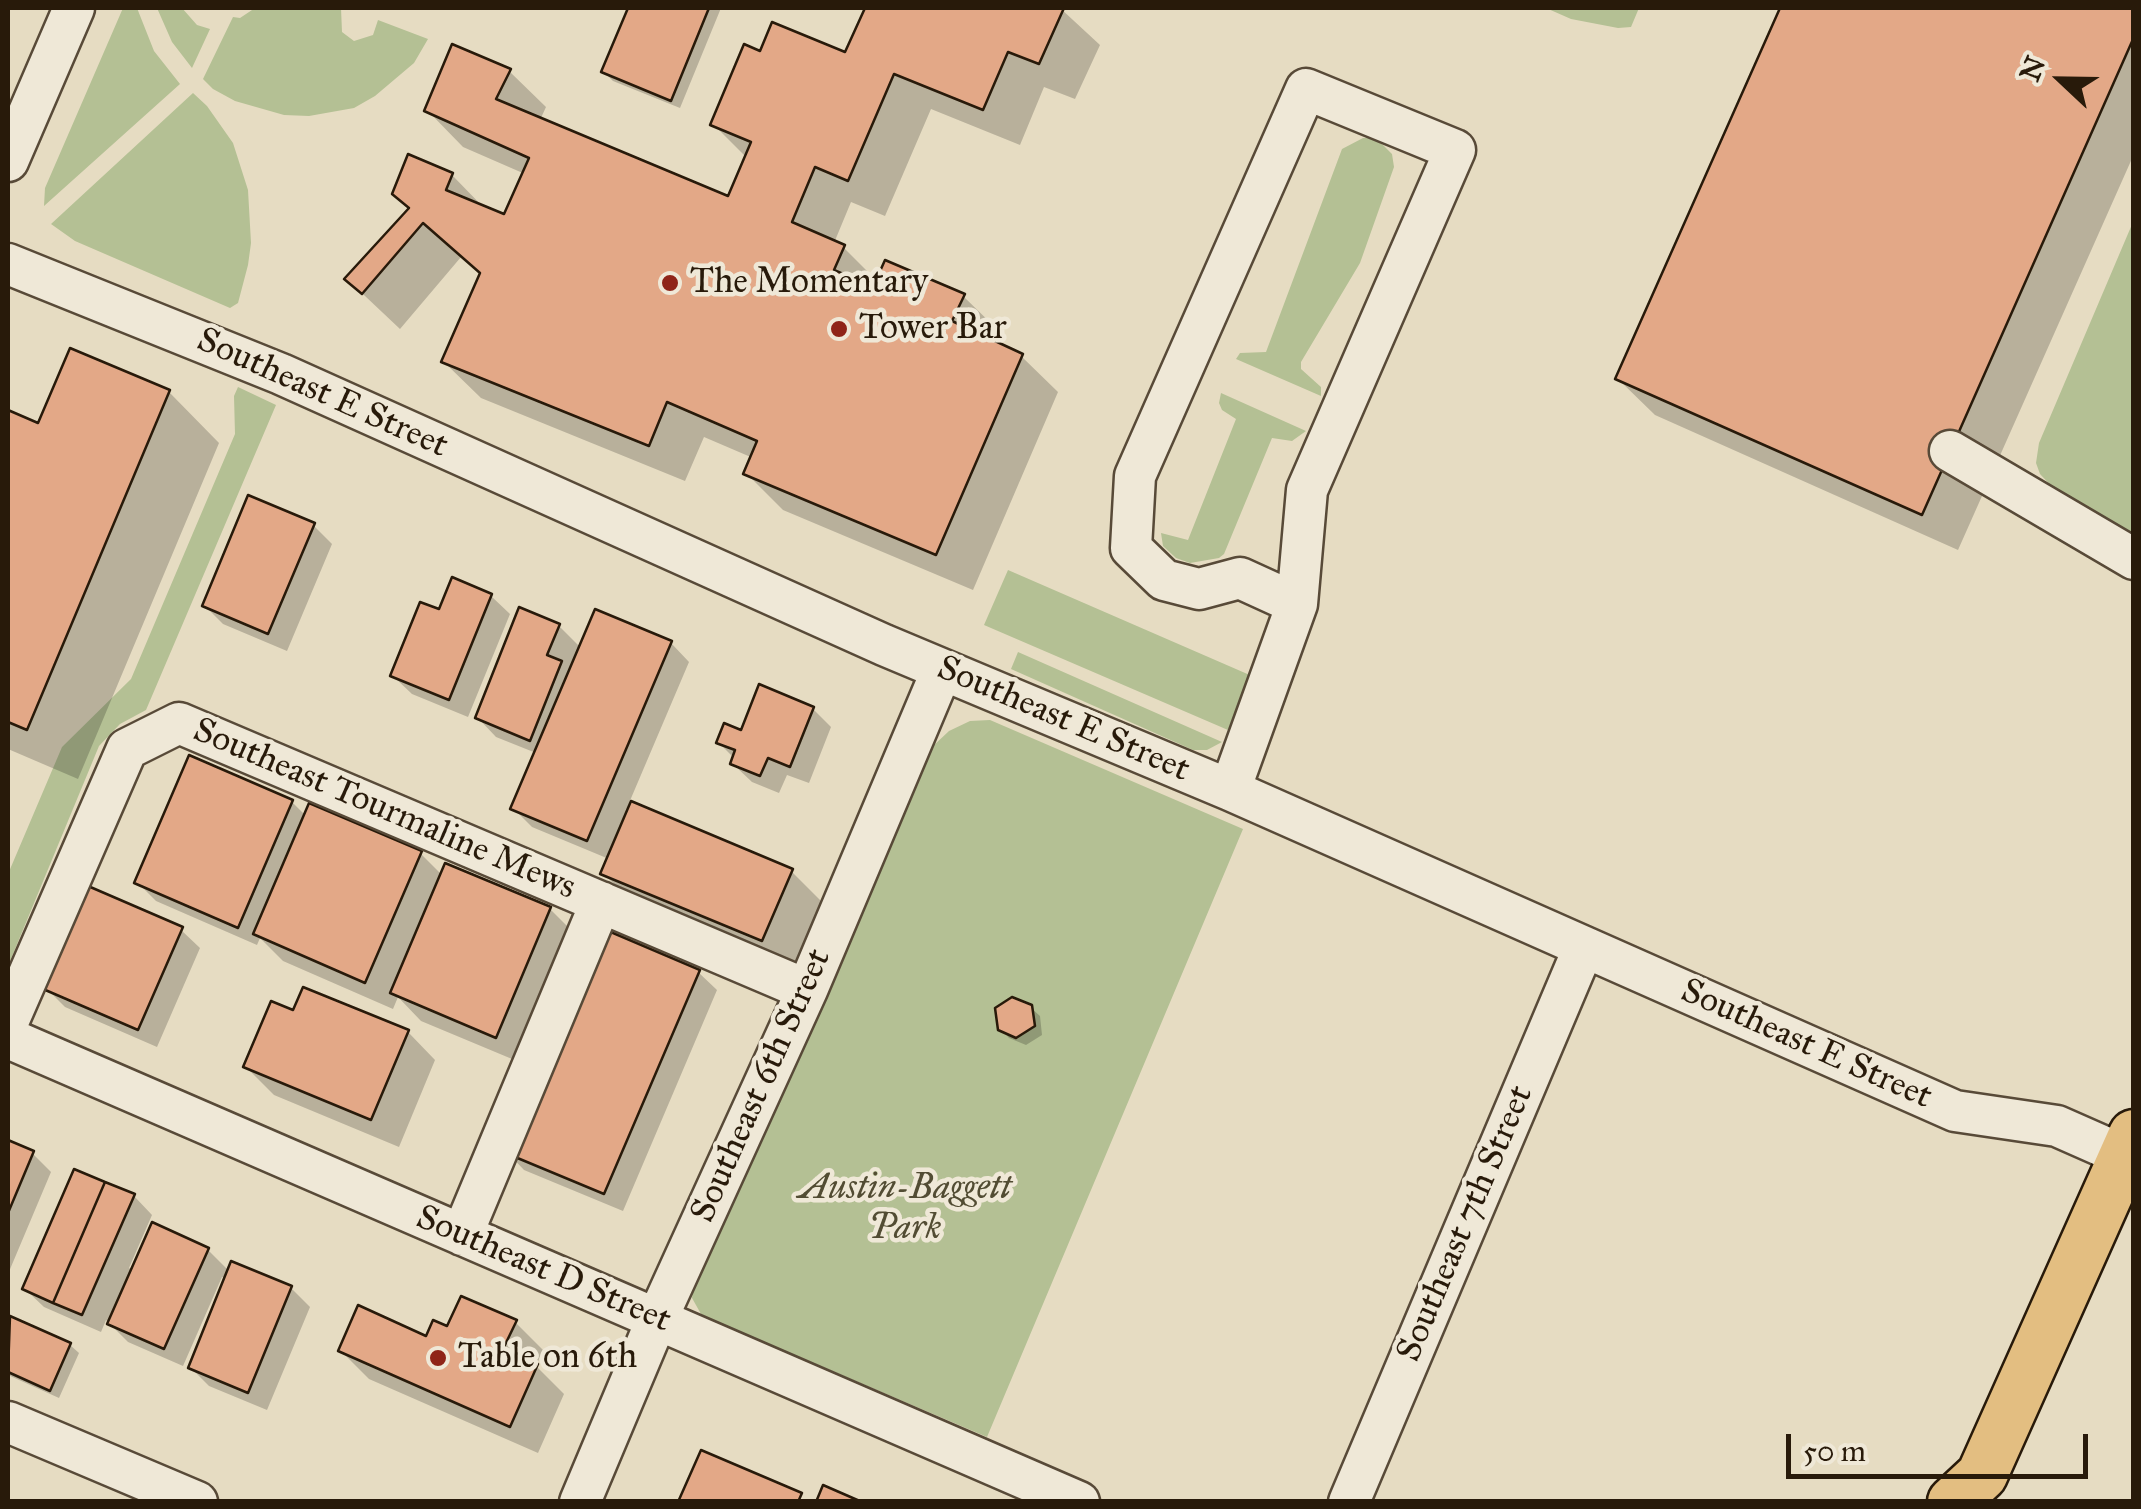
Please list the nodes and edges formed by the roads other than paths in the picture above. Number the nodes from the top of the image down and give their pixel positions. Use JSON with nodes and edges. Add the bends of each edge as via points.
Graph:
{"nodes":[{"id":1,"x":74,"y":8,"type":"edge"},
{"id":2,"x":8,"y":161,"type":"edge"},
{"id":3,"x":8,"y":264,"type":"edge"},
{"id":4,"x":1950,"y":452,"type":"dead end"},
{"id":5,"x":2134,"y":559,"type":"edge"},
{"id":6,"x":1298,"y":604,"type":"junction"},
{"id":7,"x":942,"y":670,"type":"junction"},
{"id":8,"x":1230,"y":790,"type":"junction"},
{"id":9,"x":601,"y":902,"type":"junction"},
{"id":10,"x":1584,"y":947,"type":"junction"},
{"id":11,"x":807,"y":990,"type":"junction"},
{"id":12,"x":8,"y":1022,"type":"edge"},
{"id":13,"x":8,"y":1038,"type":"edge"},
{"id":14,"x":2130,"y":1150,"type":"edge"},
{"id":15,"x":462,"y":1234,"type":"junction"},
{"id":16,"x":657,"y":1318,"type":"junction"},
{"id":17,"x":8,"y":1422,"type":"edge"},
{"id":18,"x":1972,"y":1493,"type":"edge"},
{"id":19,"x":197,"y":1502,"type":"edge"},
{"id":20,"x":580,"y":1502,"type":"edge"},
{"id":21,"x":1079,"y":1502,"type":"edge"},
{"id":22,"x":1349,"y":1502,"type":"edge"}],
"edges":[{"from":1,"to":2,"type":"street"},
{"from":3,"to":7,"type":"street","name":"Southeast E Street","via":[[265,367]]},
{"from":4,"to":5,"type":"street"},
{"from":6,"to":6,"type":"street","via":[[1307,490],[1455,150],[1306,89],[1135,476],[1130,548],[1164,580],[1200,589],[1240,578]]},
{"from":6,"to":8,"type":"street"},
{"from":7,"to":8,"type":"street","name":"Southeast E Street"},
{"from":7,"to":11,"type":"street","name":"Southeast 6th Street"},
{"from":8,"to":10,"type":"street","name":"Southeast E Street"},
{"from":9,"to":11,"type":"street","name":"Southeast Tourmaline Mews"},
{"from":9,"to":12,"type":"street","name":"Southeast Tourmaline Mews","via":[[179,723],[127,749]]},
{"from":9,"to":15,"type":"street"},
{"from":10,"to":14,"type":"street","name":"Southeast E Street","via":[[1955,1111],[2057,1126]]},
{"from":10,"to":22,"type":"street","name":"Southeast 7th Street"},
{"from":11,"to":16,"type":"street","name":"Southeast 6th Street"},
{"from":13,"to":15,"type":"street","name":"Southeast D Street"},
{"from":14,"to":18,"type":"main road"},
{"from":15,"to":16,"type":"street","name":"Southeast D Street"},
{"from":16,"to":20,"type":"street","name":"Southeast 6th Street"},
{"from":16,"to":21,"type":"street","name":"Southeast D Street"},
{"from":17,"to":19,"type":"street"}]}
